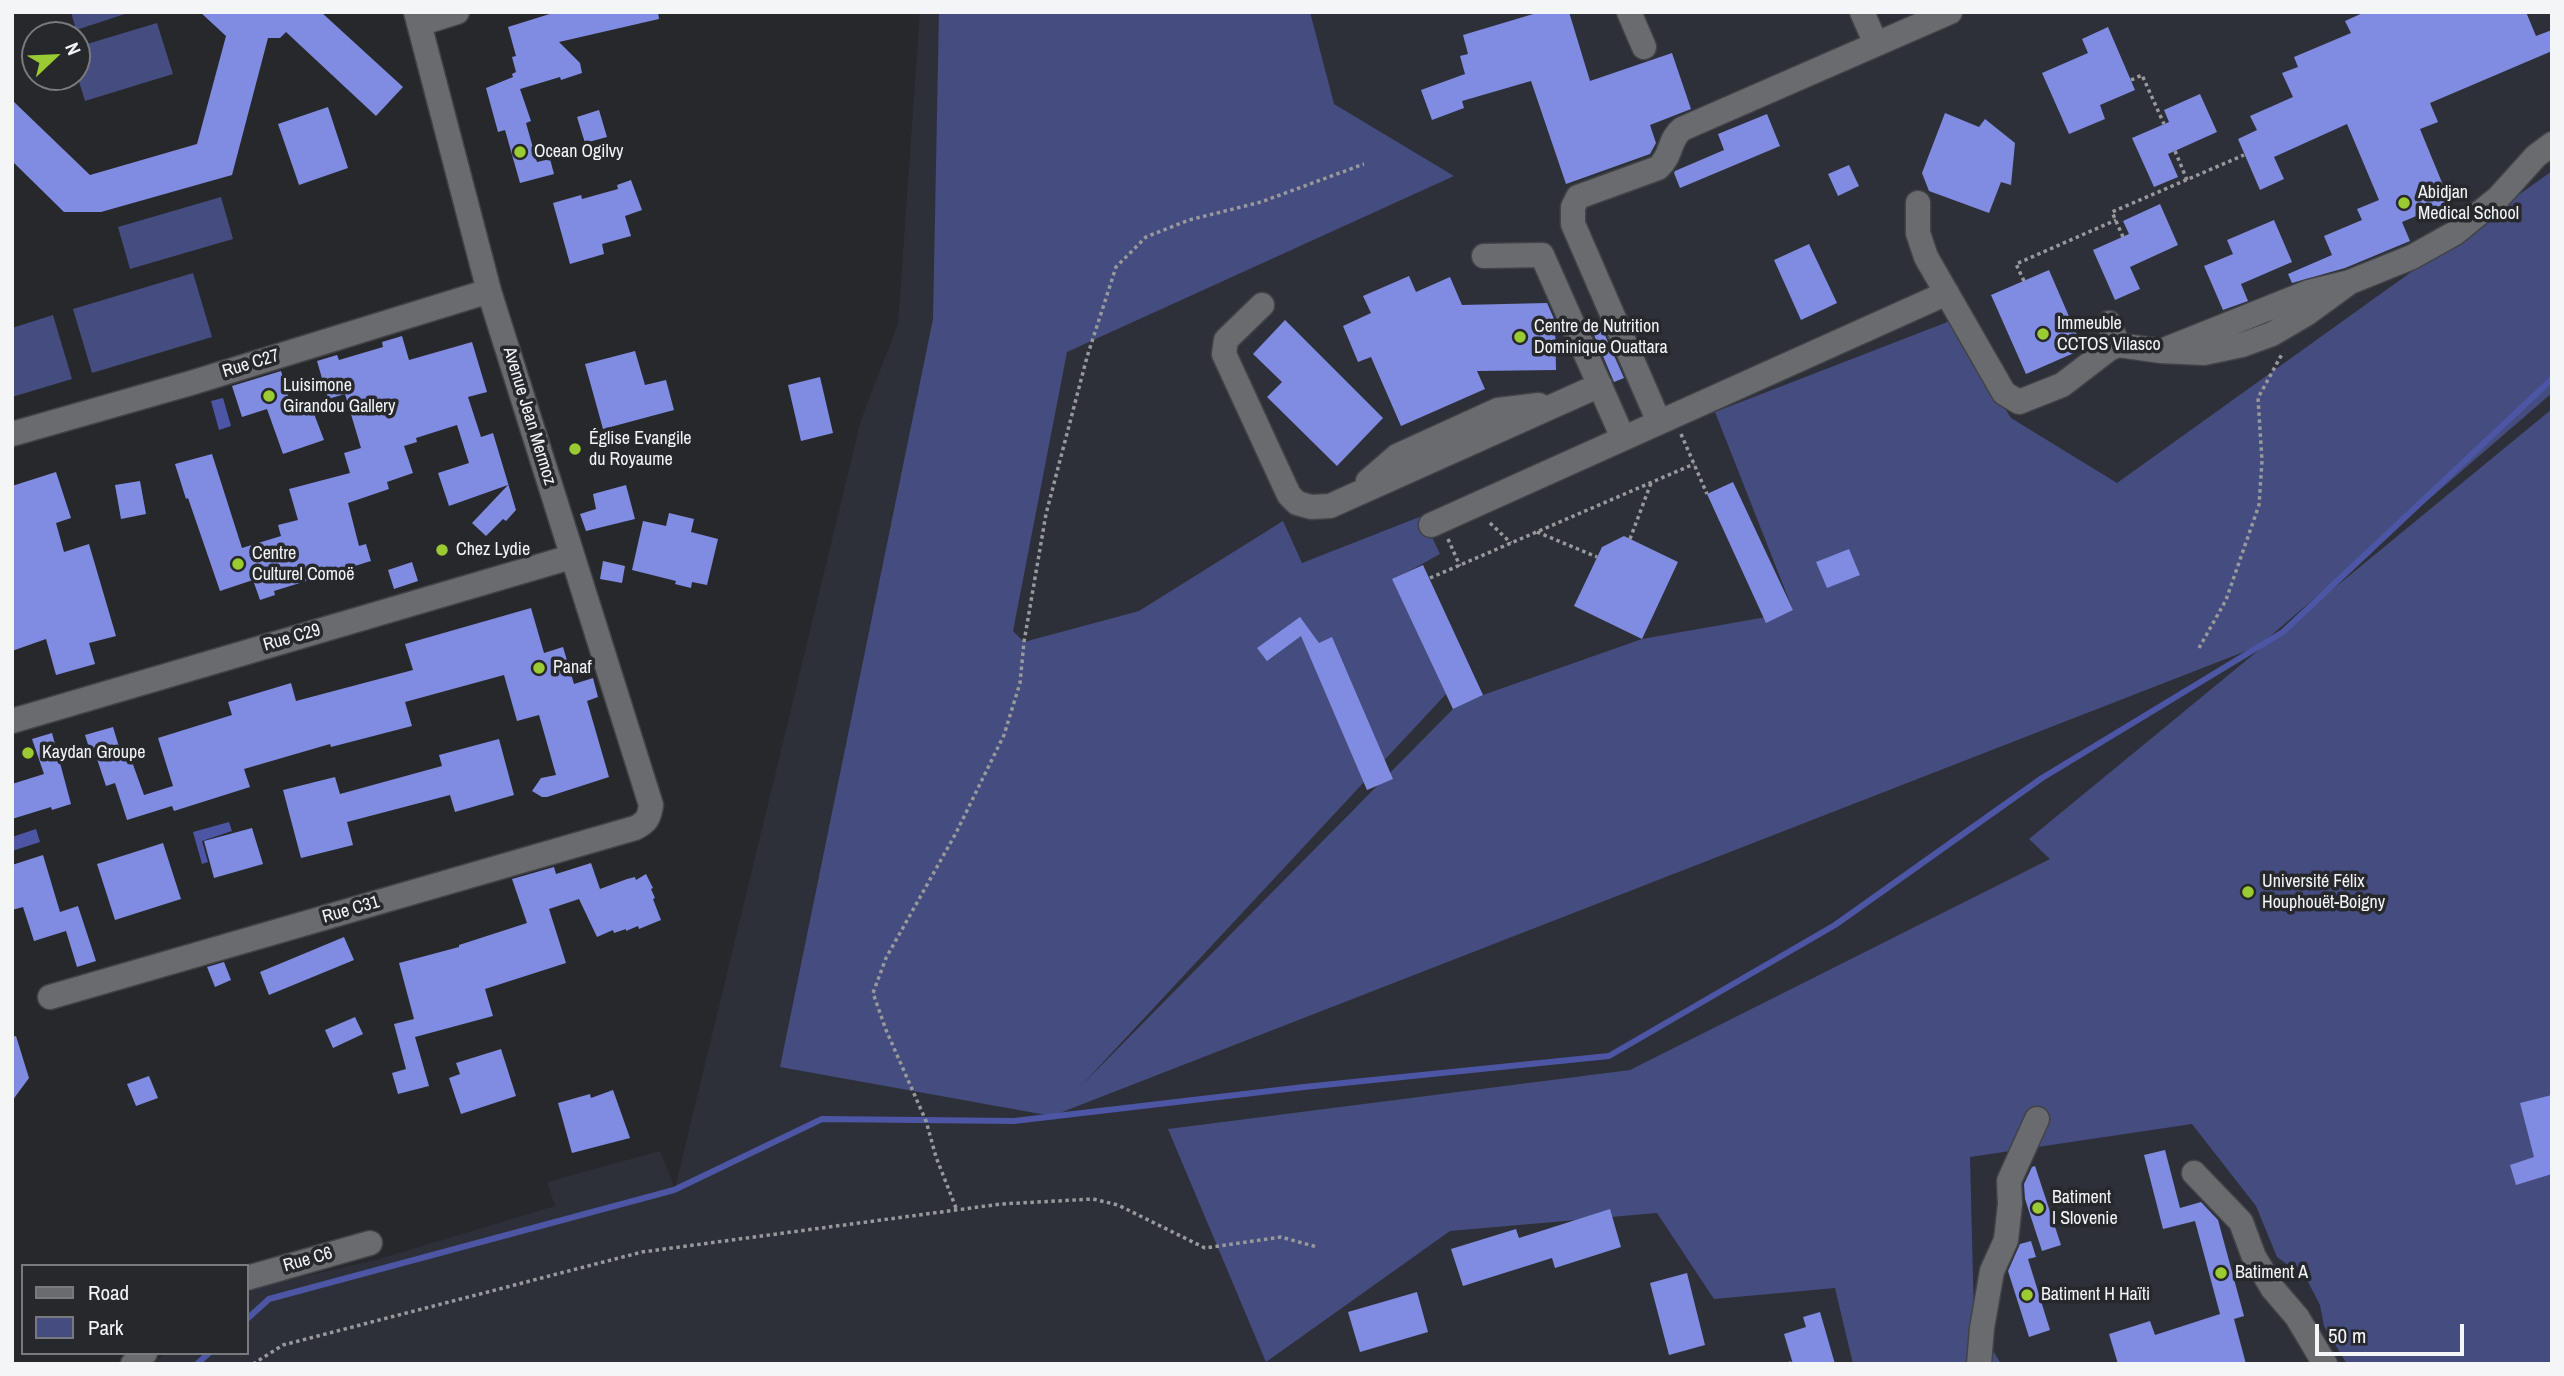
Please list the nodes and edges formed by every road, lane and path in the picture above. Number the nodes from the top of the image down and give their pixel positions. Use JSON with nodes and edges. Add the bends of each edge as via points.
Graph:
{"nodes":[{"id":1,"x":457,"y":12,"type":"edge"},
{"id":2,"x":1629,"y":12,"type":"edge"},
{"id":3,"x":1862,"y":12,"type":"edge"},
{"id":4,"x":1950,"y":12,"type":"edge"},
{"id":5,"x":417,"y":18,"type":"edge"},
{"id":6,"x":1876,"y":44,"type":"junction"},
{"id":7,"x":1644,"y":47,"type":"dead end"},
{"id":8,"x":2131,"y":80,"type":"dead end"},
{"id":9,"x":2164,"y":124,"type":"dead end"},
{"id":10,"x":2552,"y":144,"type":"edge"},
{"id":11,"x":2175,"y":151,"type":"dead end"},
{"id":12,"x":2244,"y":155,"type":"dead end"},
{"id":13,"x":1364,"y":164,"type":"dead end"},
{"id":14,"x":2187,"y":180,"type":"junction"},
{"id":15,"x":1918,"y":203,"type":"dead end"},
{"id":16,"x":2116,"y":220,"type":"junction"},
{"id":17,"x":2123,"y":237,"type":"dead end"},
{"id":18,"x":1484,"y":256,"type":"dead end"},
{"id":19,"x":2024,"y":281,"type":"dead end"},
{"id":20,"x":2350,"y":282,"type":"junction"},
{"id":21,"x":489,"y":291,"type":"junction"},
{"id":22,"x":1947,"y":293,"type":"junction"},
{"id":23,"x":1262,"y":305,"type":"dead end"},
{"id":24,"x":2280,"y":329,"type":"junction"},
{"id":25,"x":2161,"y":351,"type":"junction"},
{"id":26,"x":1600,"y":385,"type":"junction"},
{"id":27,"x":1666,"y":419,"type":"junction"},
{"id":28,"x":12,"y":434,"type":"edge"},
{"id":29,"x":1623,"y":438,"type":"junction"},
{"id":30,"x":1694,"y":464,"type":"junction"},
{"id":31,"x":1651,"y":483,"type":"junction"},
{"id":32,"x":1707,"y":494,"type":"dead end"},
{"id":33,"x":1472,"y":506,"type":"junction"},
{"id":34,"x":1435,"y":523,"type":"joint"},
{"id":35,"x":1537,"y":532,"type":"junction"},
{"id":36,"x":1630,"y":539,"type":"dead end"},
{"id":37,"x":1511,"y":544,"type":"junction"},
{"id":38,"x":571,"y":557,"type":"junction"},
{"id":39,"x":1597,"y":557,"type":"dead end"},
{"id":40,"x":1460,"y":566,"type":"junction"},
{"id":41,"x":1430,"y":578,"type":"dead end"},
{"id":42,"x":2199,"y":648,"type":"dead end"},
{"id":43,"x":12,"y":721,"type":"edge"},
{"id":44,"x":649,"y":817,"type":"joint"},
{"id":45,"x":50,"y":996,"type":"dead end"},
{"id":46,"x":2037,"y":1119,"type":"dead end"},
{"id":47,"x":2194,"y":1173,"type":"dead end"},
{"id":48,"x":956,"y":1208,"type":"junction"},
{"id":49,"x":370,"y":1243,"type":"dead end"},
{"id":50,"x":1317,"y":1247,"type":"dead end"},
{"id":51,"x":248,"y":1278,"type":"edge"},
{"id":52,"x":253,"y":1364,"type":"edge"},
{"id":53,"x":1979,"y":1364,"type":"edge"},
{"id":54,"x":2325,"y":1364,"type":"edge"}],
"edges":[{"from":1,"to":5,"type":"street"},
{"from":2,"to":7,"type":"street"},
{"from":3,"to":6,"type":"street"},
{"from":4,"to":6,"type":"street"},
{"from":5,"to":21,"type":"street","name":"Avenue Jean Mermoz"},
{"from":6,"to":27,"type":"street","via":[[1682,129],[1673,136],[1667,161],[1658,168],[1578,197],[1573,224]]},
{"from":8,"to":9,"type":"path","via":[[2142,75]]},
{"from":10,"to":20,"type":"street","via":[[2455,233],[2412,257]]},
{"from":11,"to":14,"type":"path"},
{"from":12,"to":14,"type":"path"},
{"from":13,"to":48,"type":"path","via":[[1146,237],[1116,267],[1046,514],[1020,683],[1004,735],[886,958],[873,993]]},
{"from":14,"to":16,"type":"path","via":[[2112,212]]},
{"from":15,"to":22,"type":"street","via":[[1918,233]]},
{"from":16,"to":17,"type":"path"},
{"from":16,"to":19,"type":"path","via":[[2016,264]]},
{"from":18,"to":26,"type":"street","via":[[1542,256]]},
{"from":20,"to":24,"type":"street"},
{"from":20,"to":25,"type":"street","via":[[2309,292]]},
{"from":21,"to":28,"type":"street","name":"Rue C27"},
{"from":21,"to":38,"type":"street","name":"Avenue Jean Mermoz"},
{"from":22,"to":25,"type":"street","via":[[2004,393],[2019,402],[2062,385],[2109,349],[2113,334]]},
{"from":22,"to":27,"type":"street"},
{"from":23,"to":26,"type":"street","via":[[1227,340],[1224,354],[1289,495],[1311,508],[1330,506]]},
{"from":24,"to":25,"type":"street","via":[[2242,345],[2204,353]]},
{"from":24,"to":42,"type":"path","via":[[2284,340],[2281,359],[2258,398],[2259,505],[2226,600]]},
{"from":26,"to":29,"type":"street"},
{"from":27,"to":29,"type":"street"},
{"from":27,"to":30,"type":"path"},
{"from":29,"to":33,"type":"street"},
{"from":30,"to":31,"type":"path"},
{"from":30,"to":32,"type":"path"},
{"from":31,"to":35,"type":"path"},
{"from":31,"to":36,"type":"path"},
{"from":33,"to":34,"type":"street"},
{"from":33,"to":37,"type":"path"},
{"from":34,"to":40,"type":"path"},
{"from":35,"to":37,"type":"path"},
{"from":35,"to":39,"type":"path"},
{"from":37,"to":40,"type":"path"},
{"from":38,"to":43,"type":"street","name":"Rue C29"},
{"from":38,"to":44,"type":"street","name":"Avenue Jean Mermoz","via":[[651,806]]},
{"from":40,"to":41,"type":"path"},
{"from":44,"to":45,"type":"street","name":"Rue C31","via":[[635,828]]},
{"from":46,"to":53,"type":"street","via":[[2009,1181],[2006,1240],[1992,1271]]},
{"from":47,"to":54,"type":"street","via":[[2241,1222],[2254,1257]]},
{"from":48,"to":50,"type":"path","via":[[1093,1199],[1118,1205],[1205,1248],[1281,1237]]},
{"from":48,"to":52,"type":"path","via":[[642,1252],[283,1345]]},
{"from":49,"to":51,"type":"street","name":"Rue C6"}]}
